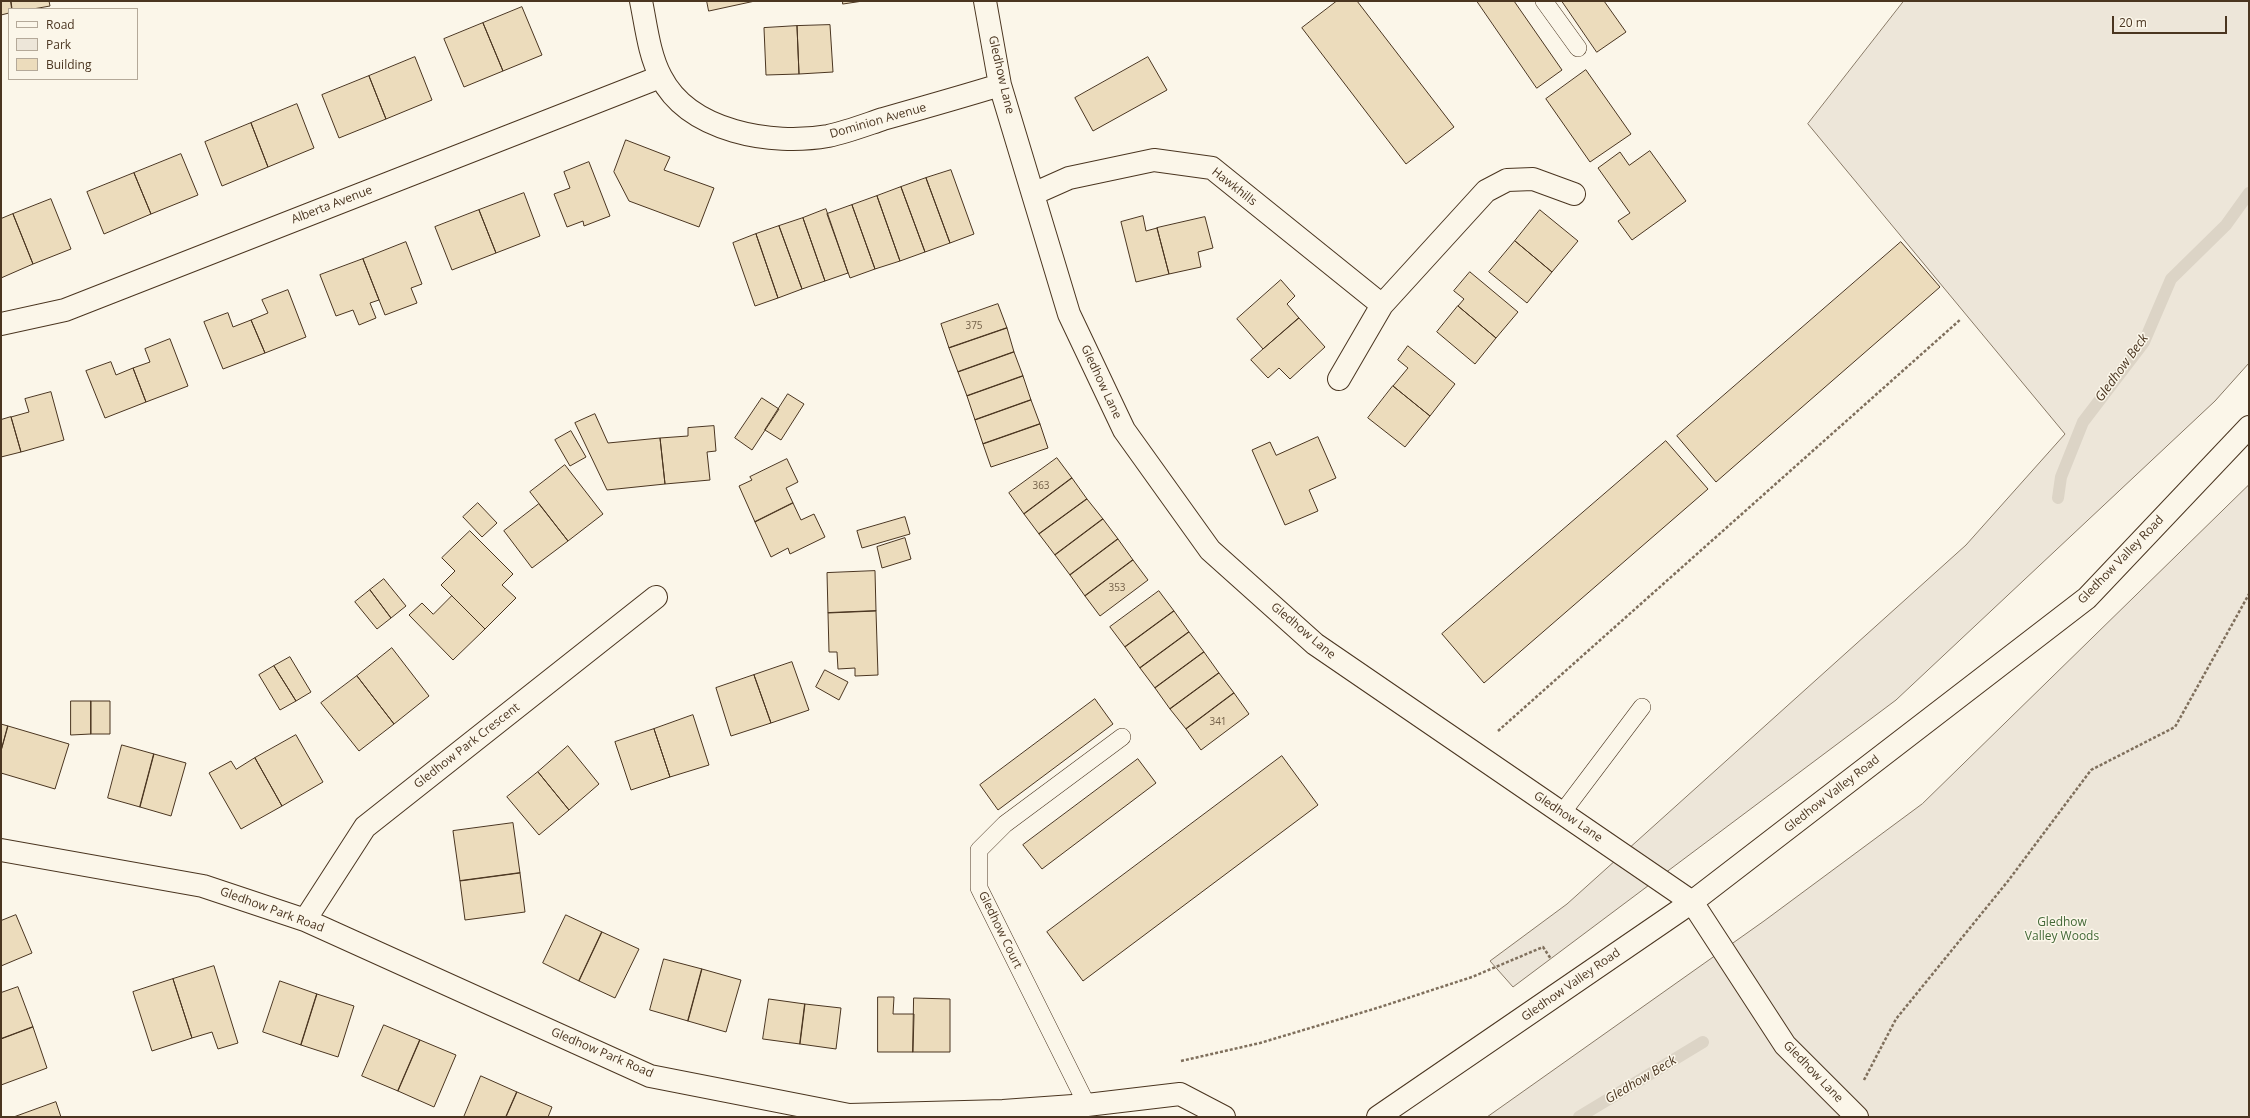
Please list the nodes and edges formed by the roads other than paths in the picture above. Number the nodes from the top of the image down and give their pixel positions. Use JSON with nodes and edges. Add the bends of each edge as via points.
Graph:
{"nodes":[{"id":1,"x":641,"y":1,"type":"edge"},
{"id":2,"x":985,"y":1,"type":"edge"},
{"id":3,"x":1544,"y":1,"type":"edge"},
{"id":4,"x":1578,"y":48,"type":"dead end"},
{"id":5,"x":660,"y":77,"type":"junction"},
{"id":6,"x":1000,"y":85,"type":"junction"},
{"id":7,"x":1033,"y":194,"type":"junction"},
{"id":8,"x":1574,"y":194,"type":"dead end"},
{"id":9,"x":1382,"y":305,"type":"junction"},
{"id":10,"x":1,"y":324,"type":"edge"},
{"id":11,"x":1339,"y":379,"type":"dead end"},
{"id":12,"x":2249,"y":426,"type":"edge"},
{"id":13,"x":656,"y":597,"type":"dead end"},
{"id":14,"x":1642,"y":707,"type":"dead end"},
{"id":15,"x":1122,"y":737,"type":"dead end"},
{"id":16,"x":1562,"y":813,"type":"junction"},
{"id":17,"x":1,"y":850,"type":"edge"},
{"id":18,"x":1692,"y":902,"type":"junction"},
{"id":19,"x":305,"y":920,"type":"junction"},
{"id":20,"x":1087,"y":1105,"type":"junction"},
{"id":21,"x":1853,"y":1113,"type":"edge"},
{"id":22,"x":1224,"y":1117,"type":"edge"},
{"id":23,"x":1378,"y":1117,"type":"edge"}],
"edges":[{"from":1,"to":5,"type":"street","name":"Dominion Avenue"},
{"from":2,"to":6,"type":"street","name":"Gledhow Lane"},
{"from":3,"to":4,"type":"lane"},
{"from":5,"to":6,"type":"street","name":"Dominion Avenue","via":[[677,101],[703,120],[742,134],[786,138],[828,136]]},
{"from":5,"to":10,"type":"street","name":"Alberta Avenue","via":[[65,310]]},
{"from":6,"to":7,"type":"street","name":"Gledhow Lane"},
{"from":7,"to":9,"type":"street","name":"Hawkhills","via":[[1069,178],[1154,160],[1212,168]]},
{"from":7,"to":16,"type":"street","name":"Gledhow Lane","via":[[1069,314],[1124,430],[1210,550],[1315,644]]},
{"from":8,"to":9,"type":"street","via":[[1533,179],[1507,180],[1486,191]]},
{"from":9,"to":11,"type":"street"},
{"from":12,"to":18,"type":"street","name":"Gledhow Valley Road","via":[[2087,598]]},
{"from":13,"to":19,"type":"street","name":"Gledhow Park Crescent","via":[[365,827]]},
{"from":14,"to":16,"type":"lane"},
{"from":15,"to":20,"type":"lane","name":"Gledhow Court","via":[[1004,824],[979,850],[979,888]]},
{"from":16,"to":18,"type":"street","name":"Gledhow Lane"},
{"from":17,"to":19,"type":"street","name":"Gledhow Park Road","via":[[203,886]]},
{"from":18,"to":21,"type":"street","name":"Gledhow Lane","via":[[1785,1045]]},
{"from":18,"to":23,"type":"street","name":"Gledhow Valley Road"},
{"from":19,"to":20,"type":"street","name":"Gledhow Park Road","via":[[650,1076],[849,1115],[1003,1111]]},
{"from":20,"to":22,"type":"street","name":"Gledhow Park Road","via":[[1180,1094]]}]}
